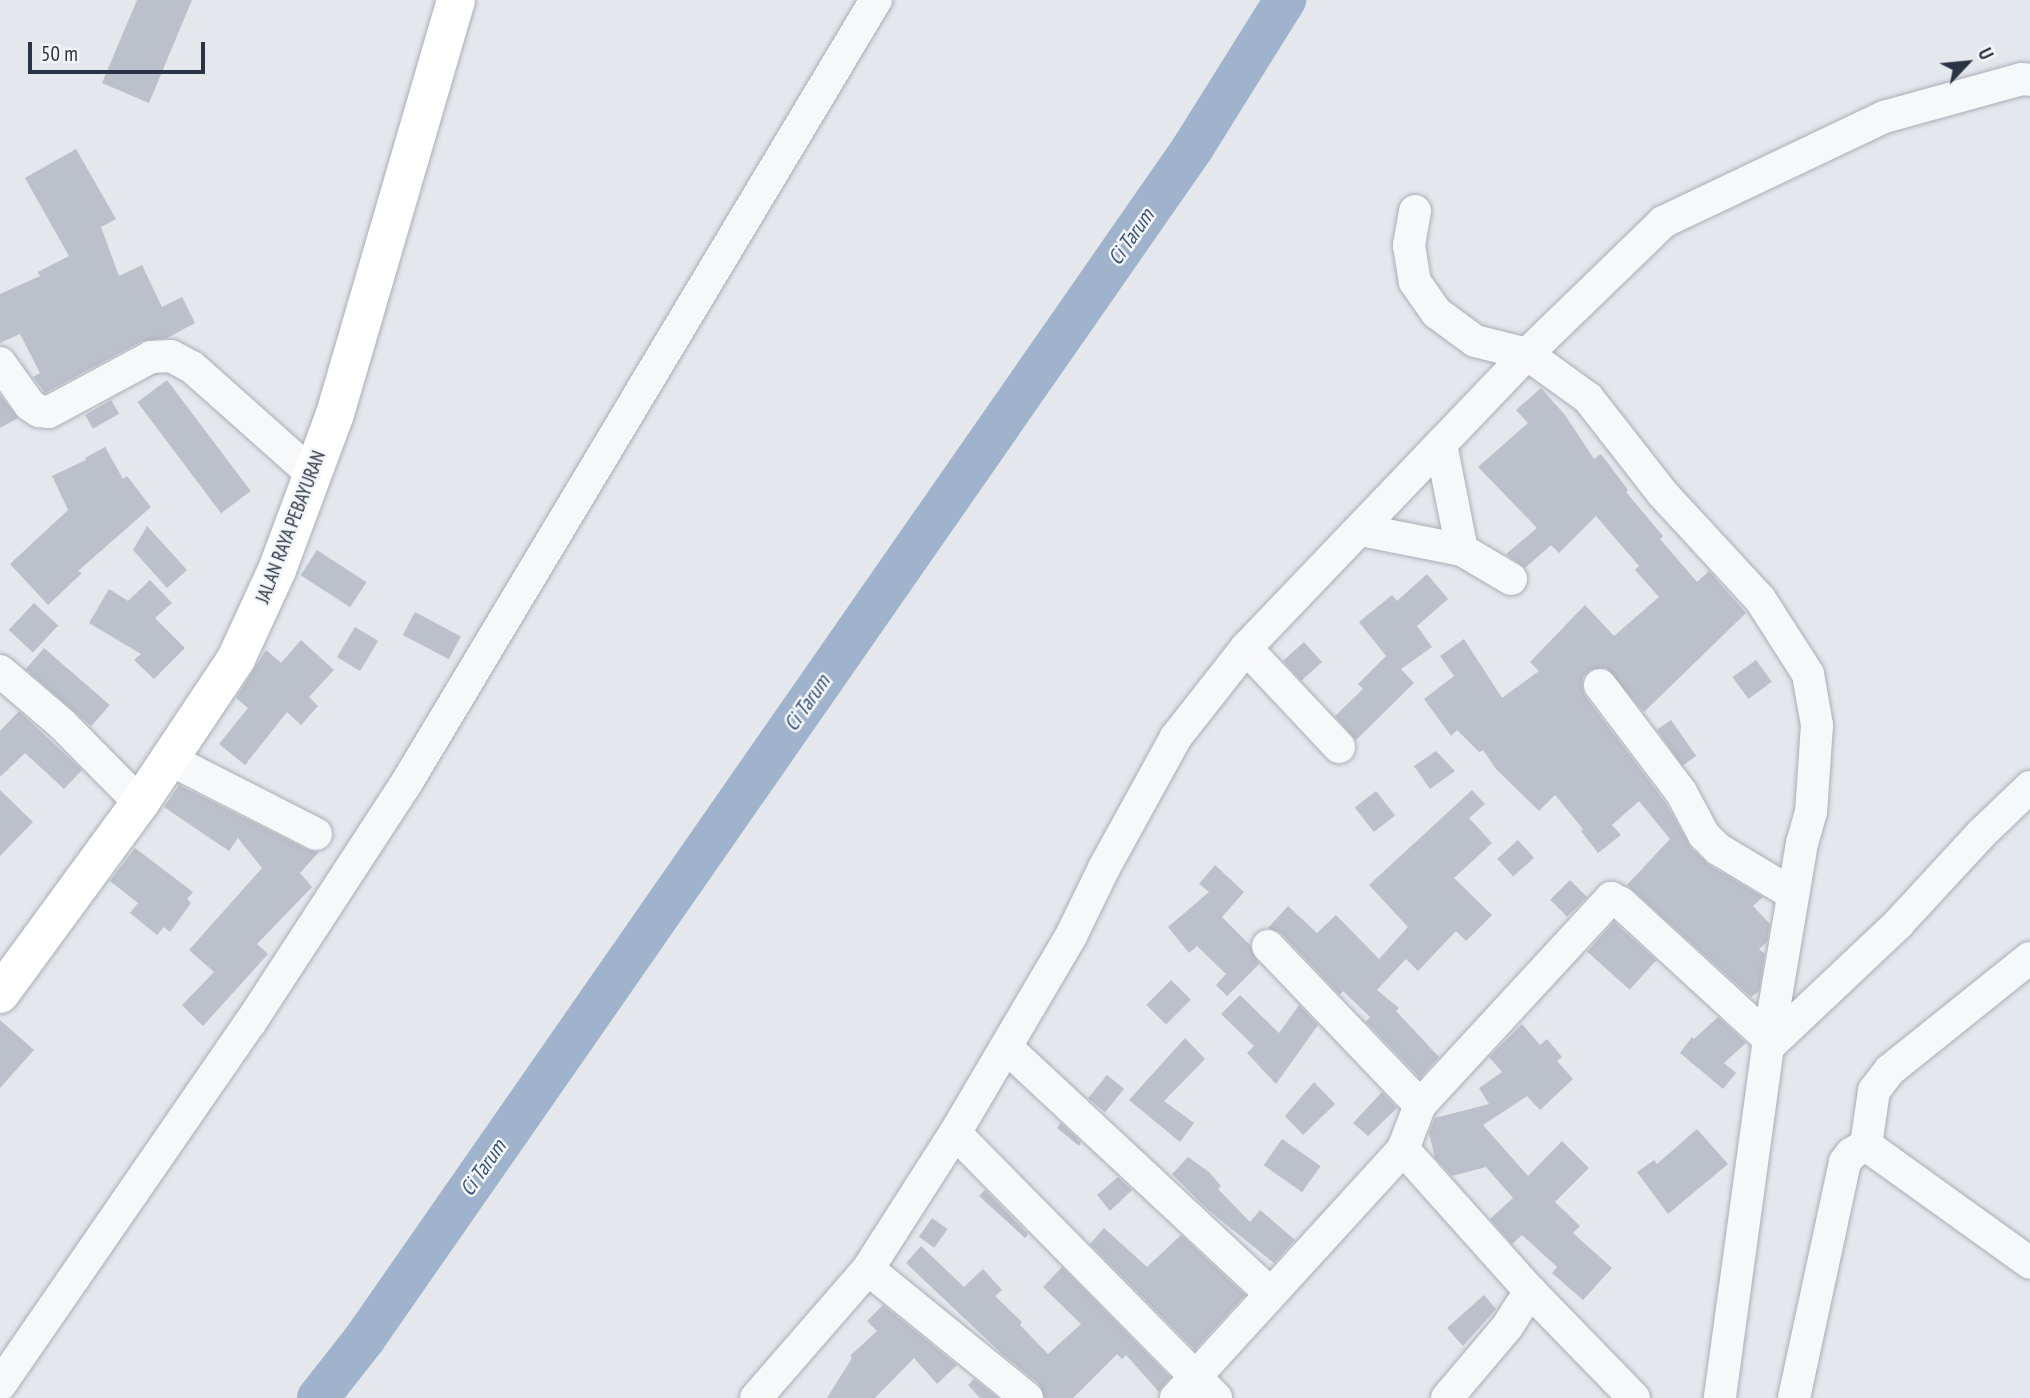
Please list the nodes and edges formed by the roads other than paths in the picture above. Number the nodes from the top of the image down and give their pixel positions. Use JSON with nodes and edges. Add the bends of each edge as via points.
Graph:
{"nodes":[{"id":1,"x":456,"y":0,"type":"edge"},
{"id":2,"x":876,"y":0,"type":"edge"},
{"id":3,"x":2030,"y":80,"type":"edge"},
{"id":4,"x":1415,"y":211,"type":"dead end"},
{"id":5,"x":1527,"y":354,"type":"junction"},
{"id":6,"x":0,"y":363,"type":"edge"},
{"id":7,"x":1441,"y":444,"type":"junction"},
{"id":8,"x":312,"y":474,"type":"junction"},
{"id":9,"x":1362,"y":530,"type":"junction"},
{"id":10,"x":1462,"y":550,"type":"junction"},
{"id":11,"x":1511,"y":579,"type":"dead end"},
{"id":12,"x":1246,"y":648,"type":"junction"},
{"id":13,"x":0,"y":671,"type":"edge"},
{"id":14,"x":1601,"y":685,"type":"dead end"},
{"id":15,"x":1339,"y":747,"type":"dead end"},
{"id":16,"x":169,"y":759,"type":"junction"},
{"id":17,"x":2030,"y":787,"type":"edge"},
{"id":18,"x":140,"y":803,"type":"junction"},
{"id":19,"x":316,"y":834,"type":"dead end"},
{"id":20,"x":1793,"y":894,"type":"junction"},
{"id":21,"x":1268,"y":946,"type":"dead end"},
{"id":22,"x":2030,"y":958,"type":"edge"},
{"id":23,"x":2,"y":987,"type":"edge"},
{"id":24,"x":1769,"y":1043,"type":"junction"},
{"id":25,"x":1006,"y":1046,"type":"junction"},
{"id":26,"x":1420,"y":1105,"type":"junction"},
{"id":27,"x":956,"y":1133,"type":"junction"},
{"id":28,"x":1866,"y":1145,"type":"junction"},
{"id":29,"x":1403,"y":1149,"type":"junction"},
{"id":30,"x":2030,"y":1264,"type":"edge"},
{"id":31,"x":868,"y":1269,"type":"junction"},
{"id":32,"x":1530,"y":1291,"type":"junction"},
{"id":33,"x":1271,"y":1294,"type":"junction"},
{"id":34,"x":0,"y":1385,"type":"edge"},
{"id":35,"x":1185,"y":1387,"type":"edge"},
{"id":36,"x":756,"y":1398,"type":"edge"},
{"id":37,"x":1027,"y":1398,"type":"edge"},
{"id":38,"x":1216,"y":1398,"type":"edge"},
{"id":39,"x":1447,"y":1398,"type":"edge"},
{"id":40,"x":1634,"y":1398,"type":"edge"},
{"id":41,"x":1720,"y":1398,"type":"edge"},
{"id":42,"x":1794,"y":1398,"type":"edge"}],
"edges":[{"from":1,"to":8,"type":"main road","name":"JALAN RAYA PEBAYURAN","via":[[335,414]]},
{"from":2,"to":34,"type":"street","via":[[404,786],[250,1023]]},
{"from":3,"to":5,"type":"street","via":[[1884,117],[1663,222]]},
{"from":4,"to":5,"type":"street","via":[[1409,245],[1415,282],[1437,313],[1475,341]]},
{"from":5,"to":7,"type":"street"},
{"from":5,"to":20,"type":"street","via":[[1588,398],[1662,494],[1760,599],[1808,674],[1817,725],[1815,766],[1811,812]]},
{"from":6,"to":8,"type":"street","via":[[30,405],[49,412],[151,357],[171,356],[192,367]]},
{"from":7,"to":9,"type":"street"},
{"from":7,"to":10,"type":"street"},
{"from":8,"to":16,"type":"main road","name":"JALAN RAYA PEBAYURAN","via":[[277,570],[236,659]]},
{"from":9,"to":10,"type":"street"},
{"from":9,"to":12,"type":"street"},
{"from":10,"to":11,"type":"street"},
{"from":12,"to":15,"type":"street"},
{"from":12,"to":25,"type":"street","via":[[1176,737],[1071,936]]},
{"from":13,"to":18,"type":"street","via":[[62,724]]},
{"from":14,"to":20,"type":"street","via":[[1681,792],[1704,835],[1718,849]]},
{"from":16,"to":18,"type":"main road","name":"JALAN RAYA PEBAYURAN"},
{"from":16,"to":19,"type":"street"},
{"from":17,"to":24,"type":"street","via":[[1898,924]]},
{"from":18,"to":23,"type":"main road","name":"JALAN RAYA PEBAYURAN"},
{"from":20,"to":24,"type":"street"},
{"from":21,"to":26,"type":"street"},
{"from":22,"to":28,"type":"street","via":[[1890,1070],[1874,1091]]},
{"from":24,"to":26,"type":"street","via":[[1622,903],[1611,898]]},
{"from":24,"to":41,"type":"street"},
{"from":25,"to":27,"type":"street"},
{"from":25,"to":33,"type":"street"},
{"from":26,"to":29,"type":"street"},
{"from":27,"to":31,"type":"street"},
{"from":27,"to":35,"type":"street"},
{"from":28,"to":30,"type":"street"},
{"from":28,"to":42,"type":"street","via":[[1845,1162]]},
{"from":29,"to":32,"type":"street"},
{"from":29,"to":33,"type":"street"},
{"from":31,"to":36,"type":"street"},
{"from":31,"to":37,"type":"street"},
{"from":32,"to":39,"type":"street","via":[[1507,1327]]},
{"from":32,"to":40,"type":"street"},
{"from":33,"to":35,"type":"street"},
{"from":35,"to":38,"type":"street"}]}
